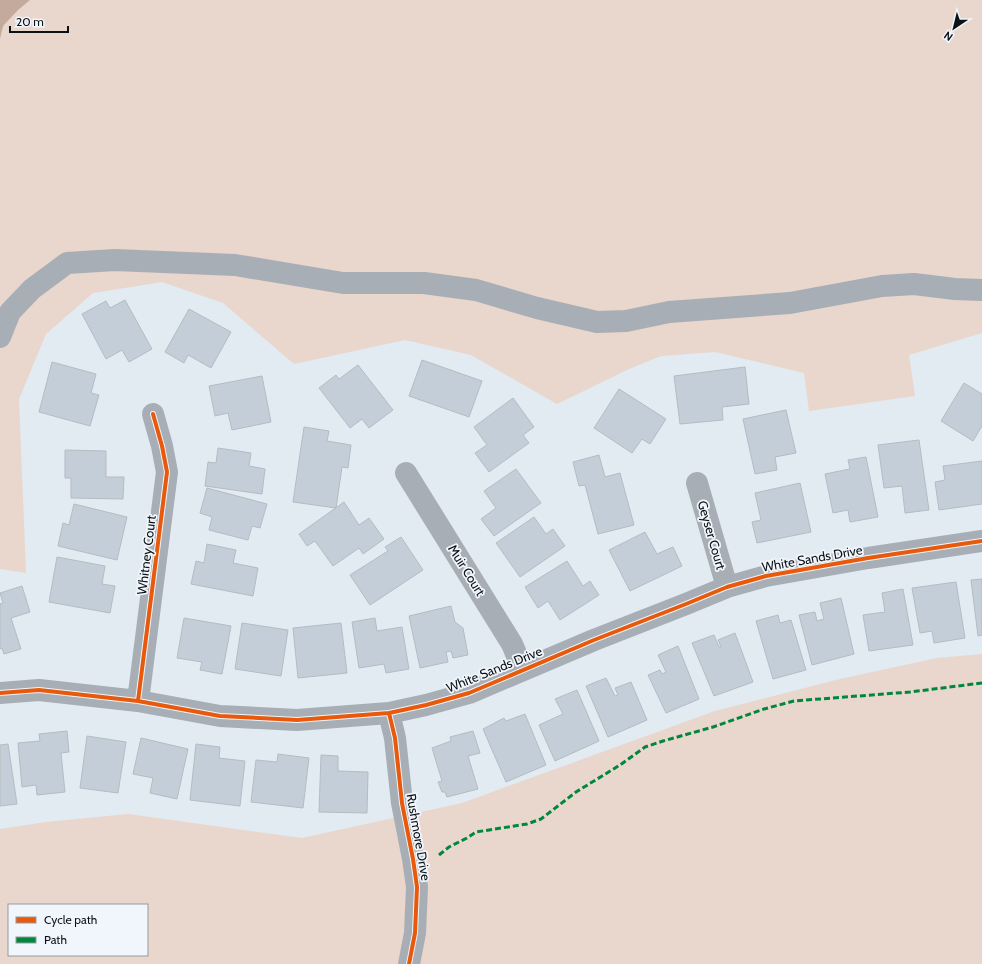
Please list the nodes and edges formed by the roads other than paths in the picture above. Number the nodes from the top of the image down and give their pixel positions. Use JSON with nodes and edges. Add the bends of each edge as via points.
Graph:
{"nodes":[{"id":1,"x":982,"y":290,"type":"edge"},
{"id":2,"x":0,"y":337,"type":"edge"},
{"id":3,"x":153,"y":414,"type":"dead end"},
{"id":4,"x":406,"y":473,"type":"dead end"},
{"id":5,"x":697,"y":483,"type":"dead end"},
{"id":6,"x":982,"y":541,"type":"edge"},
{"id":7,"x":727,"y":587,"type":"junction"},
{"id":8,"x":523,"y":670,"type":"junction"},
{"id":9,"x":0,"y":693,"type":"edge"},
{"id":10,"x":138,"y":701,"type":"junction"},
{"id":11,"x":389,"y":713,"type":"junction"},
{"id":12,"x":409,"y":964,"type":"edge"}],
"edges":[{"from":1,"to":2,"type":"street","via":[[914,284],[882,286],[790,303],[668,312],[626,321],[597,322],[476,290],[424,283],[343,283],[236,265],[115,260],[67,263],[32,289],[10,312]]},
{"from":3,"to":10,"type":"street","name":"Whitney Court","via":[[167,472]]},
{"from":4,"to":8,"type":"street","name":"Muir Court","via":[[512,644]]},
{"from":5,"to":7,"type":"street","name":"Geyser Court"},
{"from":6,"to":7,"type":"street","name":"White Sands Drive","via":[[766,576]]},
{"from":7,"to":8,"type":"street","name":"White Sands Drive"},
{"from":8,"to":11,"type":"street","name":"White Sands Drive","via":[[469,693]]},
{"from":9,"to":10,"type":"street","name":"White Sands Drive","via":[[39,690]]},
{"from":10,"to":11,"type":"street","name":"White Sands Drive","via":[[220,716],[297,720]]},
{"from":11,"to":12,"type":"street","name":"Rushmore Drive","via":[[418,887],[415,933]]}]}
